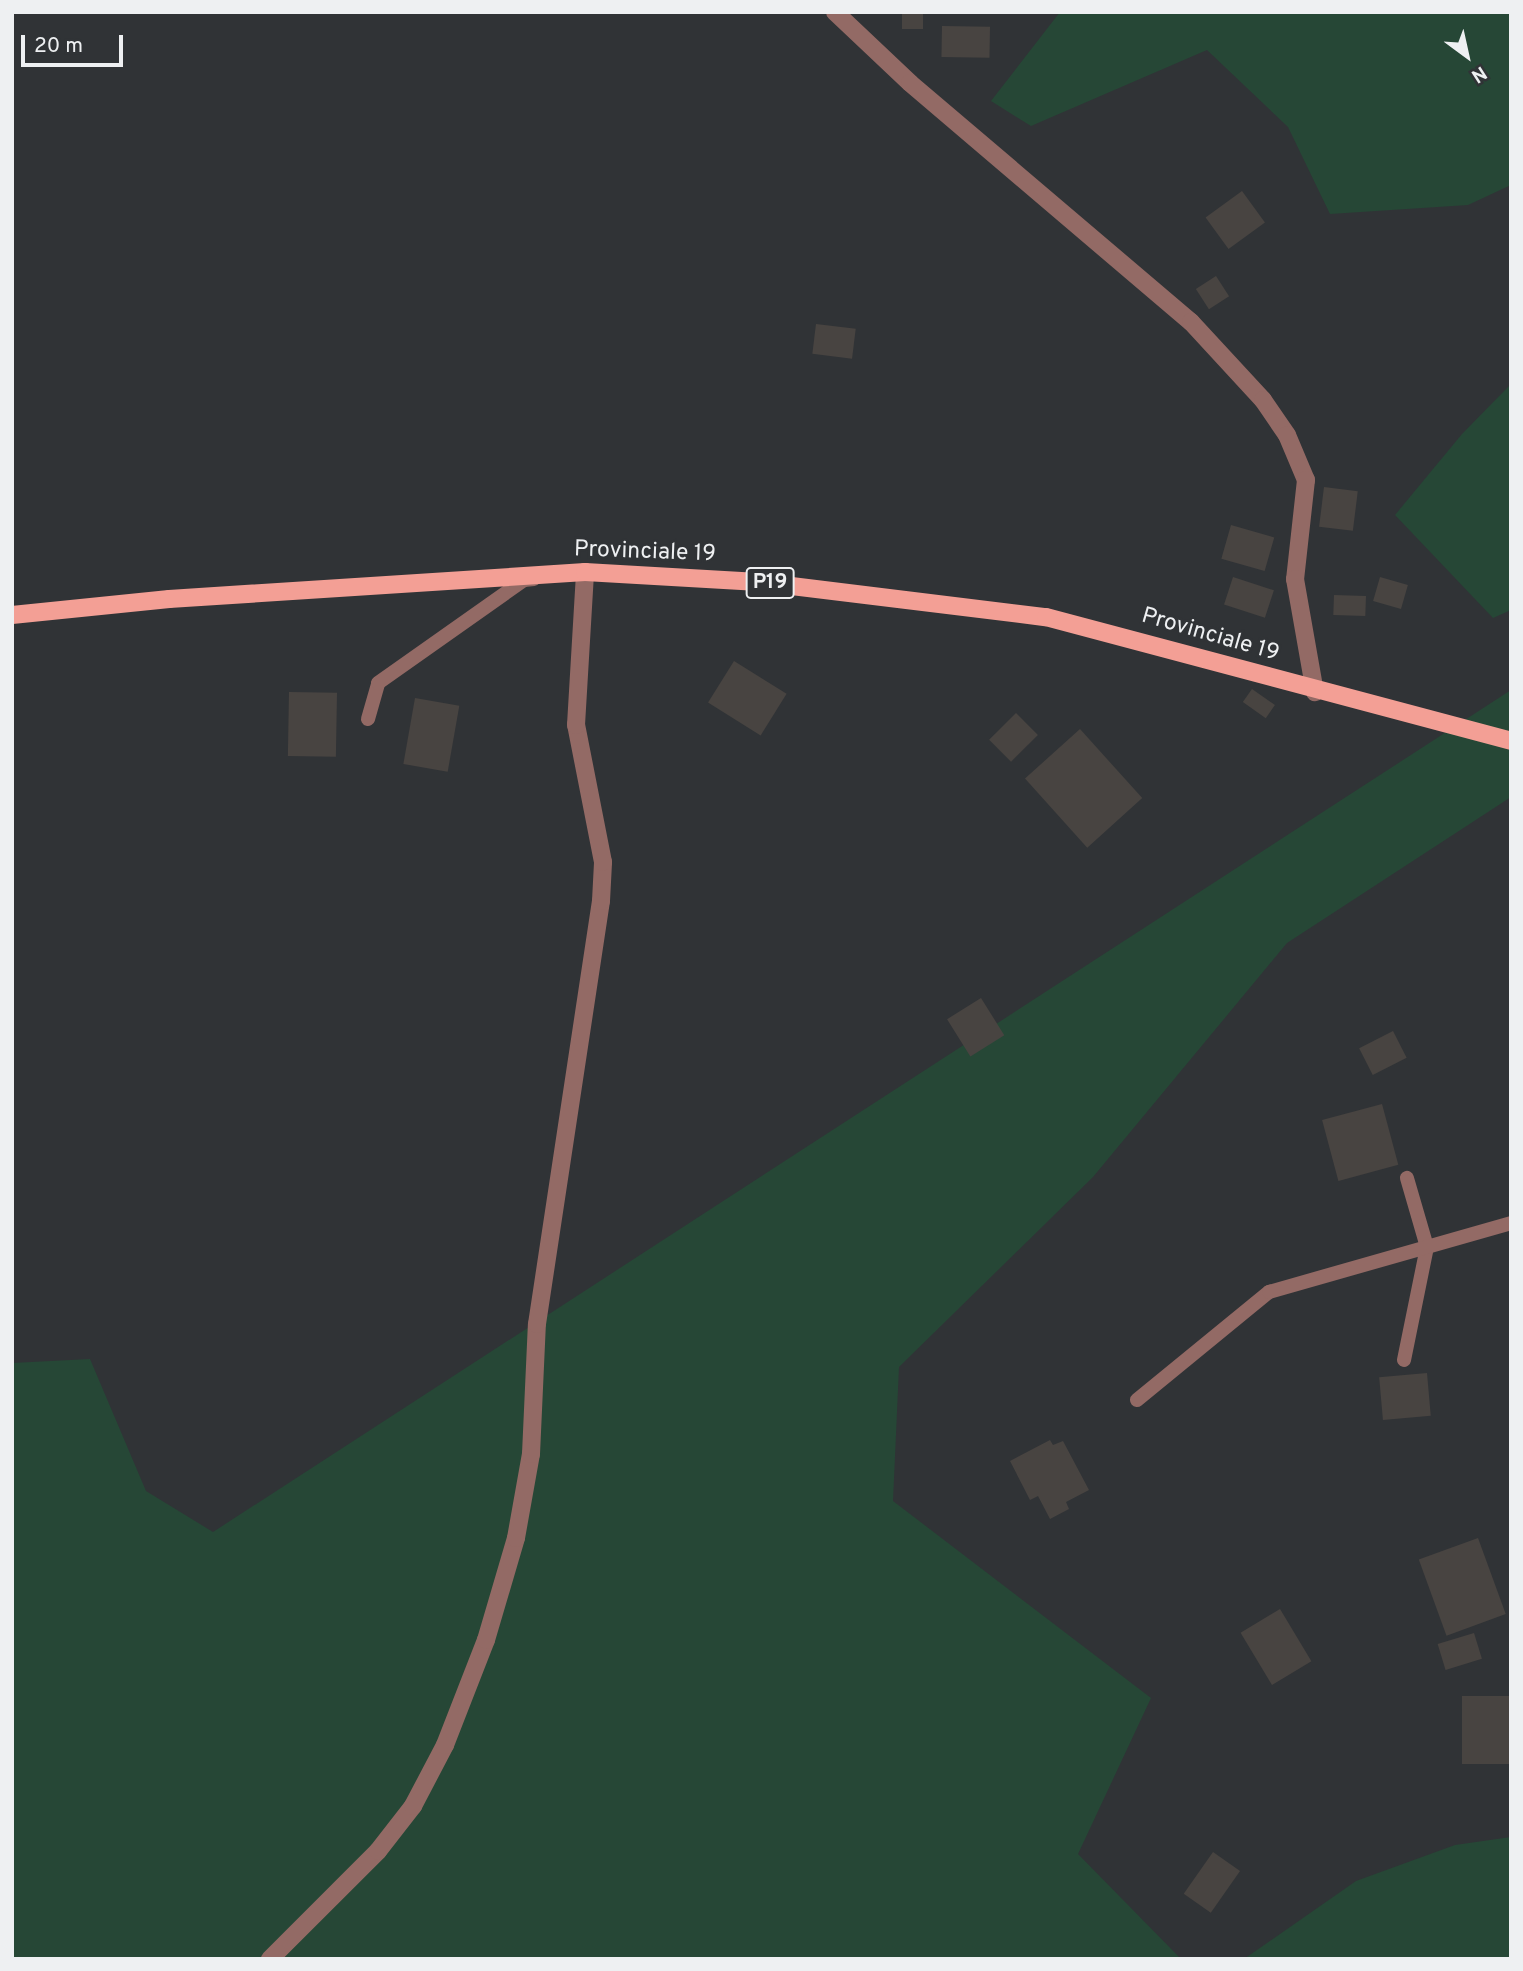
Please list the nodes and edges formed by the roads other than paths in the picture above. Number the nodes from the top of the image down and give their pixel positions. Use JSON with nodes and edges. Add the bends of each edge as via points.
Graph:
{"nodes":[{"id":1,"x":835,"y":12,"type":"edge"},
{"id":2,"x":585,"y":572,"type":"junction"},
{"id":3,"x":12,"y":615,"type":"edge"},
{"id":4,"x":1315,"y":692,"type":"junction"},
{"id":5,"x":368,"y":719,"type":"dead end"},
{"id":6,"x":1511,"y":741,"type":"edge"},
{"id":7,"x":1407,"y":1178,"type":"dead end"},
{"id":8,"x":1511,"y":1223,"type":"edge"},
{"id":9,"x":1427,"y":1247,"type":"junction"},
{"id":10,"x":1404,"y":1360,"type":"dead end"},
{"id":11,"x":1137,"y":1401,"type":"dead end"},
{"id":12,"x":270,"y":1959,"type":"edge"}],
"edges":[{"from":1,"to":4,"type":"street","via":[[910,83],[1191,322],[1263,400],[1287,435],[1306,480],[1295,579]]},
{"from":2,"to":3,"type":"main road","name":"Provinciale 19","number":"P19","via":[[169,598]]},
{"from":2,"to":4,"type":"main road","name":"Provinciale 19","number":"P19","via":[[844,590],[1046,617]]},
{"from":2,"to":5,"type":"lane","via":[[524,580],[378,682]]},
{"from":2,"to":12,"type":"street","via":[[576,725],[603,862],[601,901],[537,1325],[531,1454],[516,1538],[486,1640],[445,1745],[413,1805],[378,1851]]},
{"from":4,"to":6,"type":"main road","name":"Provinciale 19","number":"P19"},
{"from":7,"to":9,"type":"lane"},
{"from":8,"to":9,"type":"lane"},
{"from":9,"to":10,"type":"lane"},
{"from":9,"to":11,"type":"lane","via":[[1269,1293]]}]}
